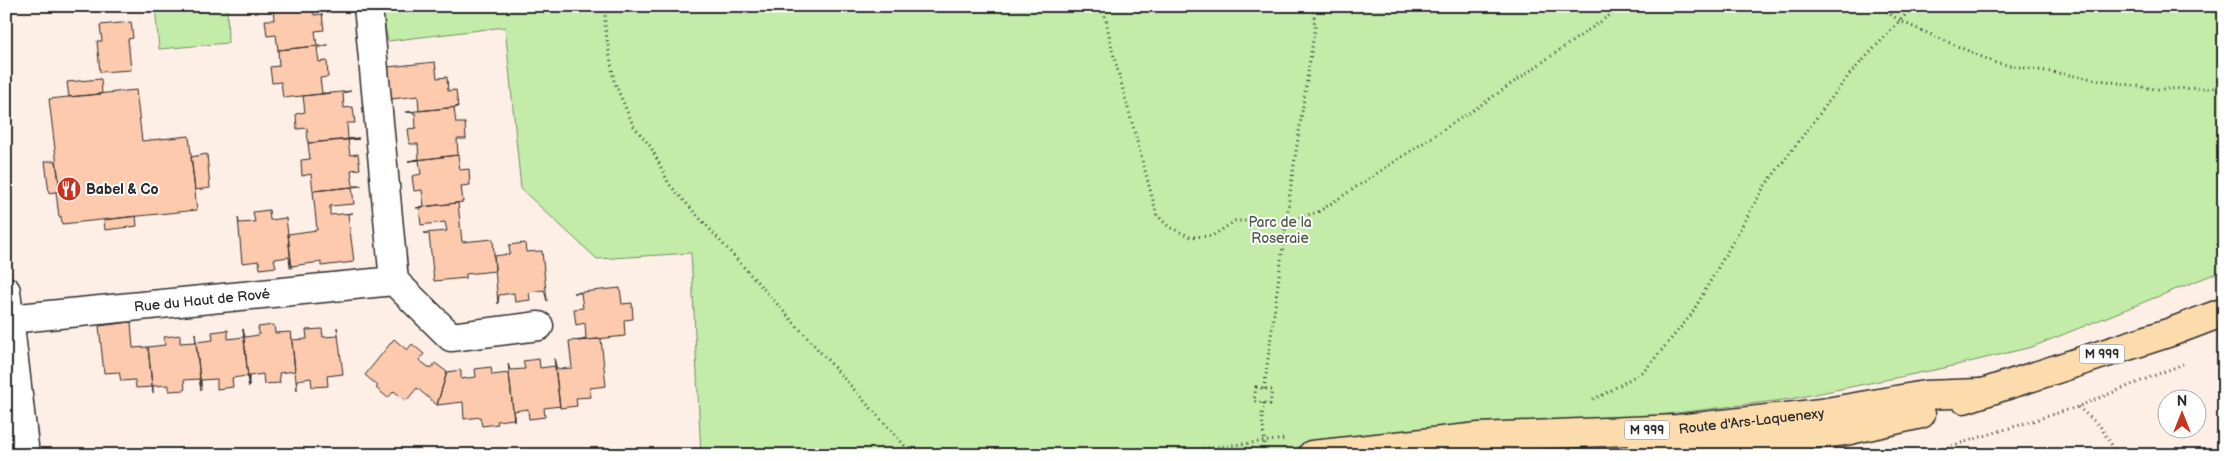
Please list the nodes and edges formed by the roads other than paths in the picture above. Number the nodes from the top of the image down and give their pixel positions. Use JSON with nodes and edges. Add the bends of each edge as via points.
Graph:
{"nodes":[{"id":1,"x":368,"y":6,"type":"edge"},
{"id":2,"x":394,"y":281,"type":"junction"},
{"id":3,"x":6,"y":291,"type":"edge"},
{"id":4,"x":2224,"y":312,"type":"edge"},
{"id":5,"x":10,"y":319,"type":"junction"},
{"id":6,"x":539,"y":326,"type":"dead end"},
{"id":7,"x":1980,"y":393,"type":"junction"},
{"id":8,"x":1303,"y":446,"type":"edge"},
{"id":9,"x":26,"y":455,"type":"edge"},
{"id":10,"x":1638,"y":455,"type":"edge"}],
"edges":[{"from":1,"to":2,"type":"street"},
{"from":2,"to":5,"type":"street","name":"Rue du Haut de Rové"},
{"from":2,"to":6,"type":"street","via":[[451,337]]},
{"from":3,"to":5,"type":"street"},
{"from":4,"to":7,"type":"main road","name":"Route d'Ars-Laquenexy","number":"M 999"},
{"from":5,"to":9,"type":"street"},
{"from":7,"to":8,"type":"main road","name":"Route d'Ars-Laquenexy","number":"M 999","via":[[1925,395],[1821,413],[1678,429]]},
{"from":7,"to":10,"type":"main road","name":"Route d'Ars-Laquenexy","number":"M 999","via":[[1934,411],[1845,431]]}]}
